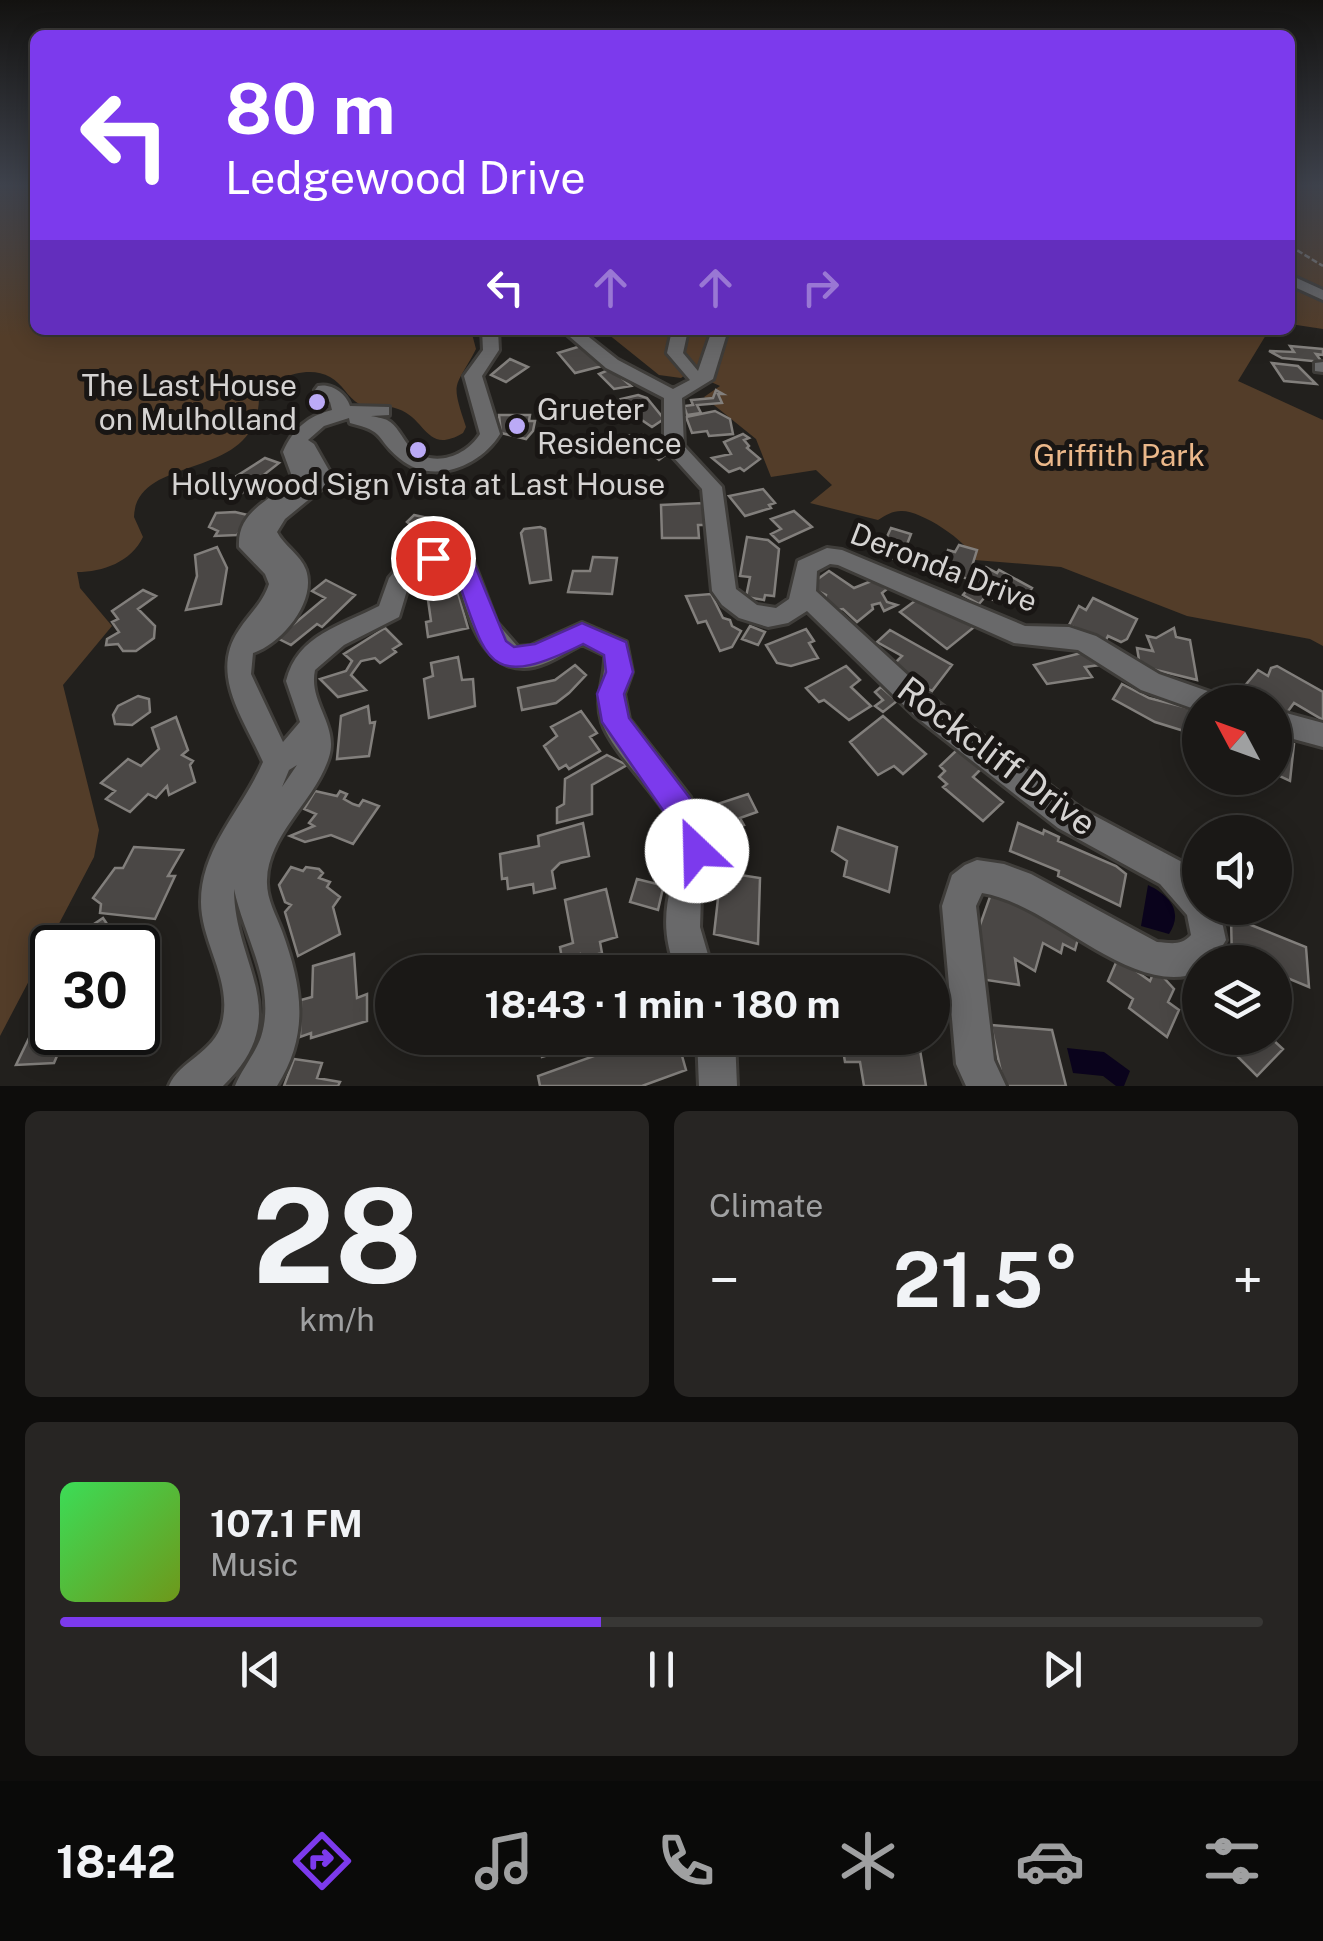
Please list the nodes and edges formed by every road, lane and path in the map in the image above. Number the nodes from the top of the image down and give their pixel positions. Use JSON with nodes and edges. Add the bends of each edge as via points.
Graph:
{"nodes":[{"id":1,"x":1295,"y":249,"type":"edge"},
{"id":2,"x":1323,"y":266,"type":"edge"},
{"id":3,"x":1295,"y":282,"type":"edge"},
{"id":4,"x":1323,"y":296,"type":"edge"},
{"id":5,"x":490,"y":335,"type":"edge"},
{"id":6,"x":576,"y":335,"type":"edge"},
{"id":7,"x":679,"y":335,"type":"edge"},
{"id":8,"x":718,"y":335,"type":"edge"},
{"id":9,"x":704,"y":380,"type":"junction"},
{"id":10,"x":324,"y":390,"type":"dead end"},
{"id":11,"x":674,"y":396,"type":"junction"},
{"id":12,"x":382,"y":411,"type":"dead end"},
{"id":13,"x":342,"y":412,"type":"junction"},
{"id":14,"x":804,"y":594,"type":"junction"},
{"id":15,"x":241,"y":650,"type":"junction"},
{"id":16,"x":1182,"y":693,"type":"edge"},
{"id":17,"x":1292,"y":727,"type":"edge"},
{"id":18,"x":1323,"y":735,"type":"edge"},
{"id":19,"x":277,"y":783,"type":"junction"},
{"id":20,"x":1182,"y":885,"type":"edge"},
{"id":21,"x":1206,"y":925,"type":"edge"},
{"id":22,"x":686,"y":955,"type":"edge"},
{"id":23,"x":717,"y":1055,"type":"edge"},
{"id":24,"x":188,"y":1086,"type":"edge"},
{"id":25,"x":254,"y":1086,"type":"edge"},
{"id":26,"x":718,"y":1086,"type":"edge"},
{"id":27,"x":987,"y":1086,"type":"edge"}],
"edges":[{"from":1,"to":2,"type":"path"},
{"from":3,"to":4,"type":"street"},
{"from":5,"to":15,"type":"street","via":[[491,350],[473,380],[490,434],[466,459],[444,464],[412,458],[373,420],[344,420],[312,436],[307,448],[319,483],[277,514],[266,532],[294,568],[292,600],[264,635]]},
{"from":6,"to":11,"type":"street","via":[[612,364]]},
{"from":7,"to":9,"type":"street","via":[[675,352]]},
{"from":8,"to":9,"type":"street"},
{"from":9,"to":11,"type":"street"},
{"from":10,"to":13,"type":"street","via":[[339,400]]},
{"from":11,"to":14,"type":"street","name":"Deronda Drive","via":[[674,447],[715,496],[724,591],[733,605],[747,615],[782,615]]},
{"from":12,"to":13,"type":"street"},
{"from":13,"to":15,"type":"street","via":[[302,434],[293,452],[304,480],[249,532],[250,547],[281,584]]},
{"from":14,"to":16,"type":"street","name":"Deronda Drive","via":[[806,567],[827,556],[842,558],[1023,636],[1087,643]]},
{"from":14,"to":20,"type":"street","name":"Rockcliff Drive","via":[[926,709],[1069,818]]},
{"from":15,"to":19,"type":"street","via":[[238,674]]},
{"from":17,"to":18,"type":"street"},
{"from":19,"to":22,"type":"street","via":[[318,746],[318,736],[310,733],[314,716],[298,685],[302,666],[317,649],[390,612],[397,584],[416,562],[449,559],[464,567],[496,647],[508,656],[533,655],[582,633],[617,649],[619,672],[610,694],[616,722],[678,807],[697,851],[684,891]]},
{"from":19,"to":24,"type":"street","via":[[232,842],[217,892],[243,988],[242,1022],[216,1068]]},
{"from":19,"to":25,"type":"street","via":[[250,880],[285,1001],[284,1025]]},
{"from":21,"to":27,"type":"street","name":"Rockcliff Drive","via":[[1210,940],[1196,957],[1175,962],[1142,953],[1018,883],[977,876],[964,887],[960,906],[974,1064]]},
{"from":23,"to":26,"type":"street"}]}
